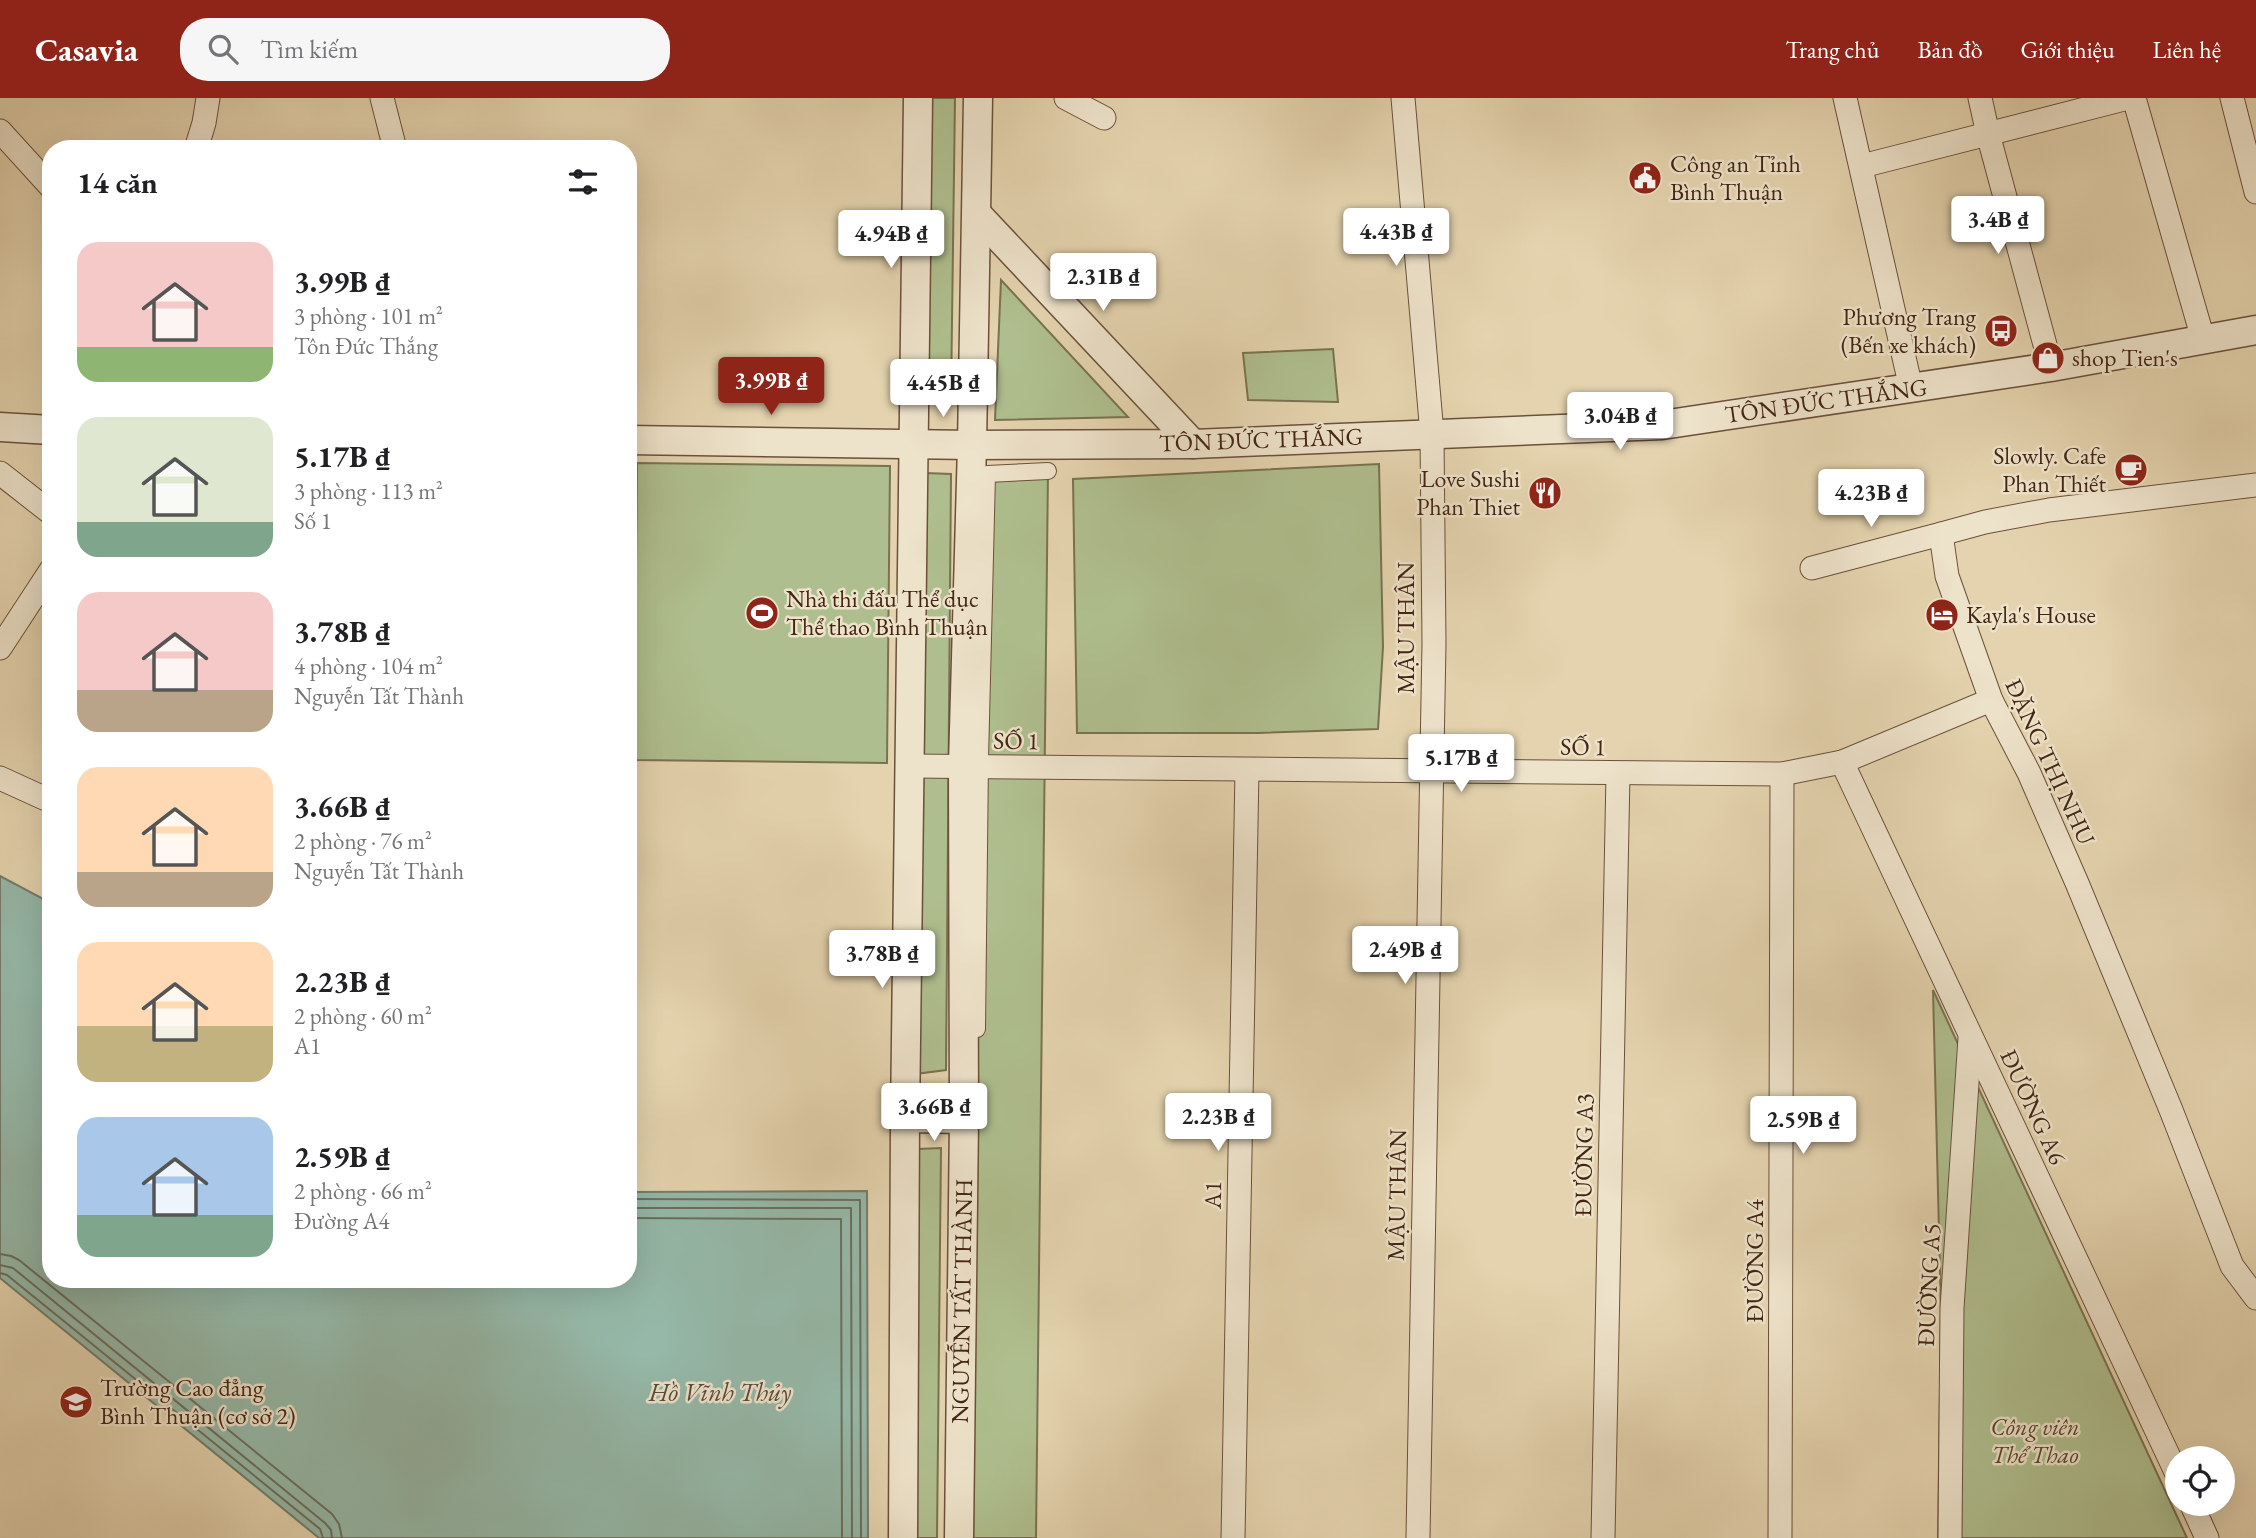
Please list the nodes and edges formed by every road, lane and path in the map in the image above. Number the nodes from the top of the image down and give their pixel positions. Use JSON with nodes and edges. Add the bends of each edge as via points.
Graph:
{"nodes":[{"id":1,"x":208,"y":98,"type":"edge"},
{"id":2,"x":382,"y":98,"type":"edge"},
{"id":3,"x":918,"y":98,"type":"edge"},
{"id":4,"x":978,"y":98,"type":"edge"},
{"id":5,"x":1066,"y":98,"type":"edge"},
{"id":6,"x":1403,"y":98,"type":"edge"},
{"id":7,"x":1845,"y":98,"type":"edge"},
{"id":8,"x":1980,"y":98,"type":"edge"},
{"id":9,"x":2127,"y":98,"type":"edge"},
{"id":10,"x":2134,"y":98,"type":"edge"},
{"id":11,"x":2232,"y":98,"type":"edge"},
{"id":12,"x":2083,"y":104,"type":"edge"},
{"id":13,"x":1104,"y":118,"type":"dead end"},
{"id":14,"x":0,"y":131,"type":"edge"},
{"id":15,"x":1987,"y":134,"type":"junction"},
{"id":16,"x":199,"y":140,"type":"edge"},
{"id":17,"x":393,"y":140,"type":"edge"},
{"id":18,"x":1862,"y":166,"type":"junction"},
{"id":19,"x":42,"y":177,"type":"edge"},
{"id":20,"x":2256,"y":192,"type":"edge"},
{"id":21,"x":977,"y":214,"type":"junction"},
{"id":22,"x":2256,"y":330,"type":"edge"},
{"id":23,"x":2203,"y":339,"type":"junction"},
{"id":24,"x":2051,"y":367,"type":"junction"},
{"id":25,"x":1911,"y":388,"type":"junction"},
{"id":26,"x":0,"y":427,"type":"edge"},
{"id":27,"x":42,"y":429,"type":"edge"},
{"id":28,"x":1432,"y":434,"type":"junction"},
{"id":29,"x":637,"y":440,"type":"edge"},
{"id":30,"x":913,"y":443,"type":"junction"},
{"id":31,"x":1192,"y":444,"type":"junction"},
{"id":32,"x":972,"y":445,"type":"junction"},
{"id":33,"x":1048,"y":471,"type":"dead end"},
{"id":34,"x":0,"y":473,"type":"edge"},
{"id":35,"x":2256,"y":485,"type":"edge"},
{"id":36,"x":42,"y":506,"type":"edge"},
{"id":37,"x":1941,"y":534,"type":"junction"},
{"id":38,"x":1812,"y":568,"type":"dead end"},
{"id":39,"x":42,"y":584,"type":"edge"},
{"id":40,"x":0,"y":649,"type":"edge"},
{"id":41,"x":1991,"y":700,"type":"junction"},
{"id":42,"x":1842,"y":762,"type":"junction"},
{"id":43,"x":909,"y":766,"type":"junction"},
{"id":44,"x":972,"y":767,"type":"junction"},
{"id":45,"x":1247,"y":770,"type":"junction"},
{"id":46,"x":1430,"y":772,"type":"junction"},
{"id":47,"x":1618,"y":774,"type":"junction"},
{"id":48,"x":1782,"y":774,"type":"junction"},
{"id":49,"x":0,"y":778,"type":"edge"},
{"id":50,"x":42,"y":797,"type":"edge"},
{"id":51,"x":1970,"y":1034,"type":"junction"},
{"id":52,"x":905,"y":1118,"type":"junction"},
{"id":53,"x":964,"y":1119,"type":"junction"},
{"id":54,"x":2256,"y":1298,"type":"edge"},
{"id":55,"x":2165,"y":1448,"type":"edge"},
{"id":56,"x":2197,"y":1516,"type":"edge"},
{"id":57,"x":903,"y":1538,"type":"edge"},
{"id":58,"x":959,"y":1538,"type":"edge"},
{"id":59,"x":972,"y":1538,"type":"edge"},
{"id":60,"x":1233,"y":1538,"type":"edge"},
{"id":61,"x":1418,"y":1538,"type":"edge"},
{"id":62,"x":1603,"y":1538,"type":"edge"},
{"id":63,"x":1780,"y":1538,"type":"edge"},
{"id":64,"x":1950,"y":1538,"type":"edge"},
{"id":65,"x":2207,"y":1538,"type":"edge"}],
"edges":[{"from":1,"to":16,"type":"street"},
{"from":2,"to":17,"type":"street"},
{"from":3,"to":30,"type":"street"},
{"from":4,"to":21,"type":"street","name":"NGUYỄN TẤT THÀNH"},
{"from":5,"to":13,"type":"street"},
{"from":6,"to":28,"type":"street","name":"MẬU THÂN"},
{"from":7,"to":18,"type":"street"},
{"from":8,"to":15,"type":"street"},
{"from":9,"to":12,"type":"street"},
{"from":10,"to":23,"type":"street"},
{"from":11,"to":20,"type":"street"},
{"from":12,"to":15,"type":"street"},
{"from":14,"to":19,"type":"street"},
{"from":15,"to":18,"type":"street"},
{"from":15,"to":24,"type":"street"},
{"from":18,"to":25,"type":"street"},
{"from":21,"to":31,"type":"street"},
{"from":21,"to":32,"type":"street","name":"NGUYỄN TẤT THÀNH"},
{"from":22,"to":23,"type":"street","name":"TÔN ĐỨC THẮNG"},
{"from":23,"to":24,"type":"street","name":"TÔN ĐỨC THẮNG"},
{"from":24,"to":25,"type":"street","name":"TÔN ĐỨC THẮNG"},
{"from":25,"to":28,"type":"street","name":"TÔN ĐỨC THẮNG","via":[[1662,425]]},
{"from":26,"to":27,"type":"street"},
{"from":28,"to":31,"type":"street","name":"TÔN ĐỨC THẮNG"},
{"from":28,"to":46,"type":"street","name":"MẬU THÂN"},
{"from":29,"to":30,"type":"street"},
{"from":30,"to":32,"type":"street","name":"TÔN ĐỨC THẮNG"},
{"from":30,"to":43,"type":"street"},
{"from":31,"to":32,"type":"street","name":"TÔN ĐỨC THẮNG"},
{"from":32,"to":44,"type":"street","name":"NGUYỄN TẤT THÀNH"},
{"from":33,"to":44,"type":"street","via":[[987,474]]},
{"from":34,"to":36,"type":"street"},
{"from":35,"to":37,"type":"street","via":[[2049,510]]},
{"from":37,"to":38,"type":"street"},
{"from":37,"to":41,"type":"street","name":"ĐẶNG THỊ NHU","via":[[1947,576]]},
{"from":39,"to":40,"type":"street"},
{"from":41,"to":42,"type":"street","name":"SỐ 1"},
{"from":41,"to":54,"type":"street","name":"ĐẶNG THỊ NHU","via":[[2077,883],[2232,1266]]},
{"from":42,"to":48,"type":"street","name":"SỐ 1"},
{"from":42,"to":51,"type":"street","name":"ĐƯỜNG A6"},
{"from":43,"to":44,"type":"street","name":"SỐ 1"},
{"from":43,"to":52,"type":"street"},
{"from":44,"to":45,"type":"street","name":"SỐ 1"},
{"from":44,"to":53,"type":"street","name":"NGUYỄN TẤT THÀNH"},
{"from":44,"to":59,"type":"street"},
{"from":45,"to":46,"type":"street","name":"SỐ 1"},
{"from":45,"to":60,"type":"street","name":"A1"},
{"from":46,"to":47,"type":"street","name":"SỐ 1"},
{"from":46,"to":61,"type":"street","name":"MẬU THÂN"},
{"from":47,"to":48,"type":"street","name":"SỐ 1"},
{"from":47,"to":62,"type":"street","name":"ĐƯỜNG A3"},
{"from":48,"to":63,"type":"street","name":"ĐƯỜNG A4"},
{"from":49,"to":50,"type":"street"},
{"from":51,"to":55,"type":"street","name":"ĐƯỜNG A6"},
{"from":51,"to":64,"type":"street","name":"ĐƯỜNG A5","via":[[1952,1308]]},
{"from":52,"to":53,"type":"street"},
{"from":52,"to":57,"type":"street"},
{"from":53,"to":58,"type":"street","name":"NGUYỄN TẤT THÀNH"},
{"from":56,"to":65,"type":"street"}]}
